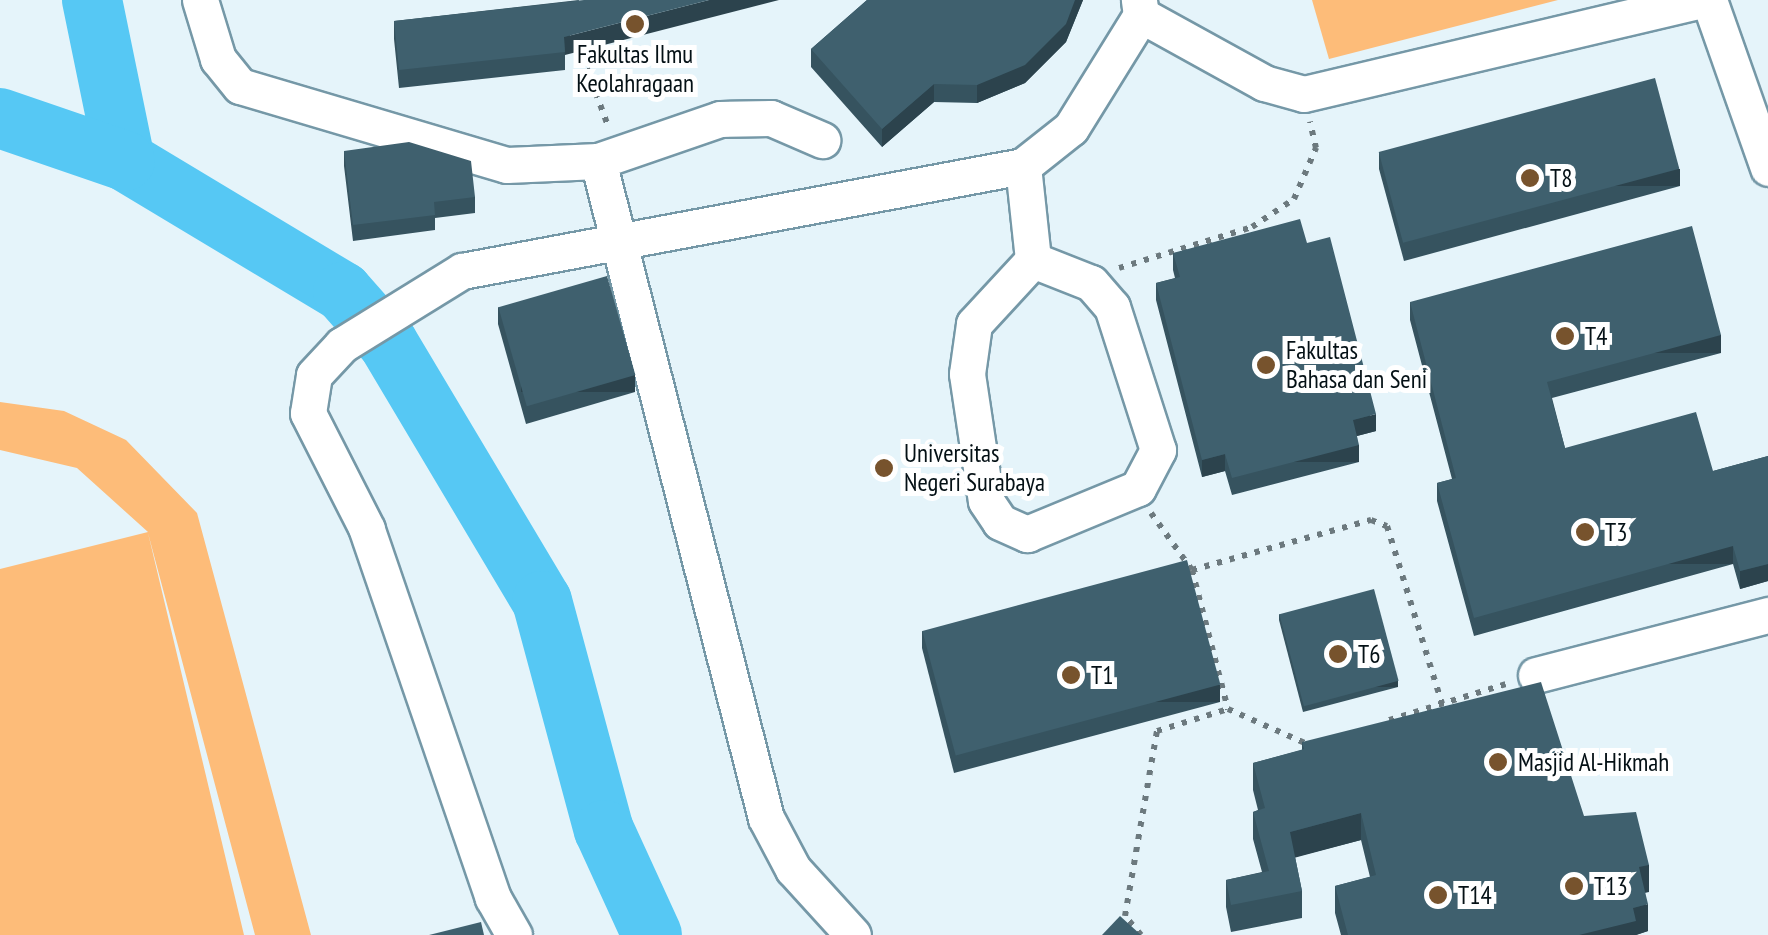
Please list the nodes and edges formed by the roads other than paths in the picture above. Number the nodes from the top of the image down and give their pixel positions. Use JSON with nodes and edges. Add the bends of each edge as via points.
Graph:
{"nodes":[{"id":1,"x":200,"y":0,"type":"edge"},
{"id":2,"x":1705,"y":0,"type":"edge"},
{"id":3,"x":1140,"y":8,"type":"edge"},
{"id":4,"x":822,"y":140,"type":"dead end"},
{"id":5,"x":608,"y":157,"type":"junction"},
{"id":6,"x":1023,"y":166,"type":"junction"},
{"id":7,"x":1768,"y":168,"type":"edge"},
{"id":8,"x":614,"y":243,"type":"junction"},
{"id":9,"x":1032,"y":260,"type":"junction"},
{"id":10,"x":1768,"y":615,"type":"edge"},
{"id":11,"x":1536,"y":675,"type":"road end"},
{"id":12,"x":514,"y":935,"type":"edge"},
{"id":13,"x":853,"y":935,"type":"edge"}],
"edges":[{"from":1,"to":5,"type":"lane","via":[[218,59],[240,86],[270,100],[508,165]]},
{"from":2,"to":3,"type":"lane","via":[[1304,94],[1264,83]]},
{"from":2,"to":7,"type":"lane"},
{"from":3,"to":6,"type":"lane","via":[[1071,128]]},
{"from":4,"to":5,"type":"lane","via":[[771,118],[720,119]]},
{"from":5,"to":8,"type":"lane"},
{"from":6,"to":8,"type":"lane"},
{"from":6,"to":9,"type":"lane"},
{"from":8,"to":12,"type":"lane","via":[[462,271],[342,345],[314,375],[308,414],[367,529],[493,898]]},
{"from":8,"to":13,"type":"lane","via":[[766,818],[793,869]]},
{"from":9,"to":9,"type":"lane","via":[[974,324],[966,374],[986,501],[1000,522],[1027,534],[1138,488],[1158,450],[1124,330],[1092,283]]},
{"from":10,"to":11,"type":"lane"}]}
